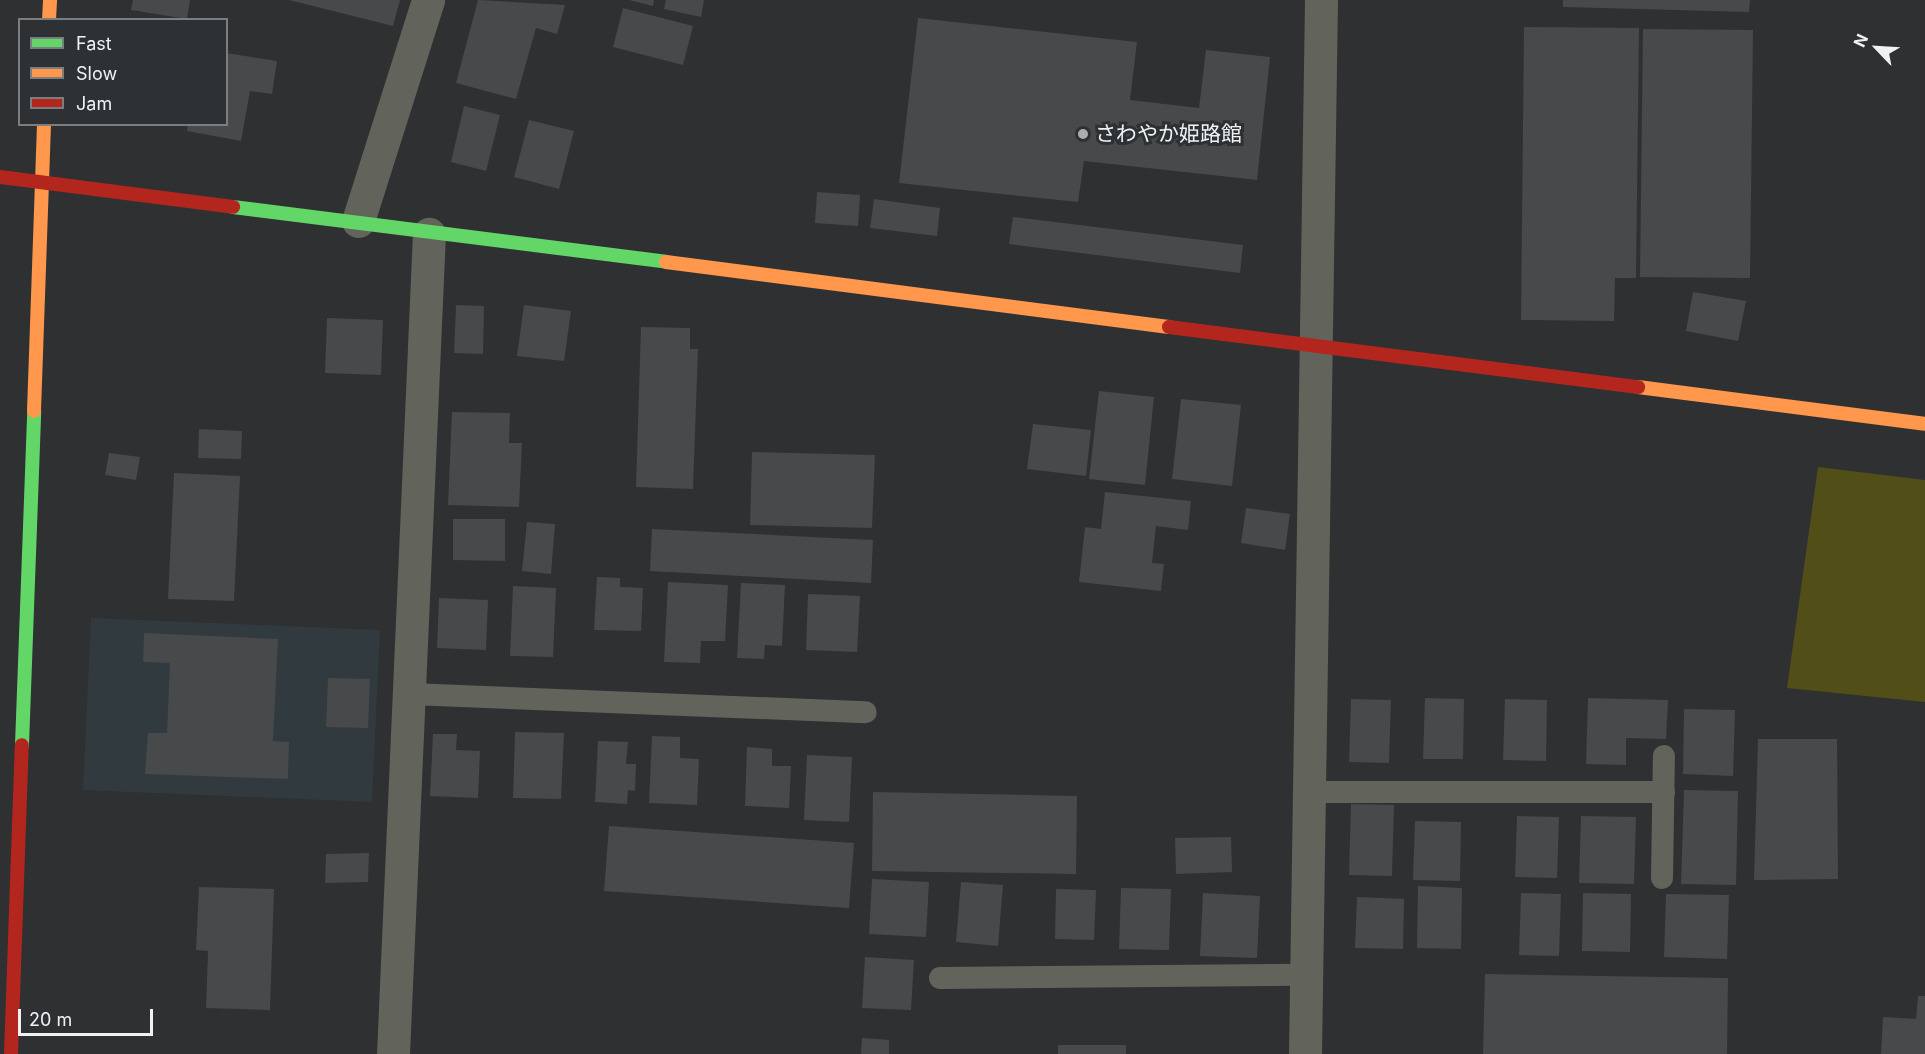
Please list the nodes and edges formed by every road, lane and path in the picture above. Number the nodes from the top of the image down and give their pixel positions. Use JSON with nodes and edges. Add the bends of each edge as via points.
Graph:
{"nodes":[{"id":1,"x":50,"y":0,"type":"edge"},
{"id":2,"x":428,"y":0,"type":"edge"},
{"id":3,"x":1321,"y":0,"type":"edge"},
{"id":4,"x":50,"y":18,"type":"edge"},
{"id":5,"x":44,"y":126,"type":"edge"},
{"id":6,"x":0,"y":177,"type":"edge"},
{"id":7,"x":41,"y":182,"type":"junction"},
{"id":8,"x":358,"y":221,"type":"junction"},
{"id":9,"x":429,"y":234,"type":"junction"},
{"id":10,"x":1316,"y":349,"type":"junction"},
{"id":11,"x":1925,"y":424,"type":"edge"},
{"id":12,"x":411,"y":694,"type":"junction"},
{"id":13,"x":866,"y":712,"type":"dead end"},
{"id":14,"x":1664,"y":756,"type":"dead end"},
{"id":15,"x":1309,"y":792,"type":"junction"},
{"id":16,"x":1664,"y":792,"type":"junction"},
{"id":17,"x":1662,"y":878,"type":"dead end"},
{"id":18,"x":1307,"y":975,"type":"junction"},
{"id":19,"x":940,"y":978,"type":"dead end"},
{"id":20,"x":11,"y":1054,"type":"edge"},
{"id":21,"x":393,"y":1054,"type":"edge"},
{"id":22,"x":1305,"y":1054,"type":"edge"}],
"edges":[{"from":1,"to":4,"type":"main road"},
{"from":2,"to":8,"type":"street"},
{"from":3,"to":10,"type":"street"},
{"from":5,"to":7,"type":"main road"},
{"from":6,"to":7,"type":"main road"},
{"from":7,"to":8,"type":"main road"},
{"from":7,"to":20,"type":"main road"},
{"from":8,"to":9,"type":"main road"},
{"from":9,"to":10,"type":"main road"},
{"from":9,"to":12,"type":"street"},
{"from":10,"to":11,"type":"main road"},
{"from":10,"to":15,"type":"street"},
{"from":12,"to":13,"type":"lane"},
{"from":12,"to":21,"type":"street"},
{"from":14,"to":16,"type":"lane"},
{"from":15,"to":16,"type":"lane"},
{"from":15,"to":18,"type":"street"},
{"from":16,"to":17,"type":"lane"},
{"from":18,"to":19,"type":"lane"},
{"from":18,"to":22,"type":"street"}]}
